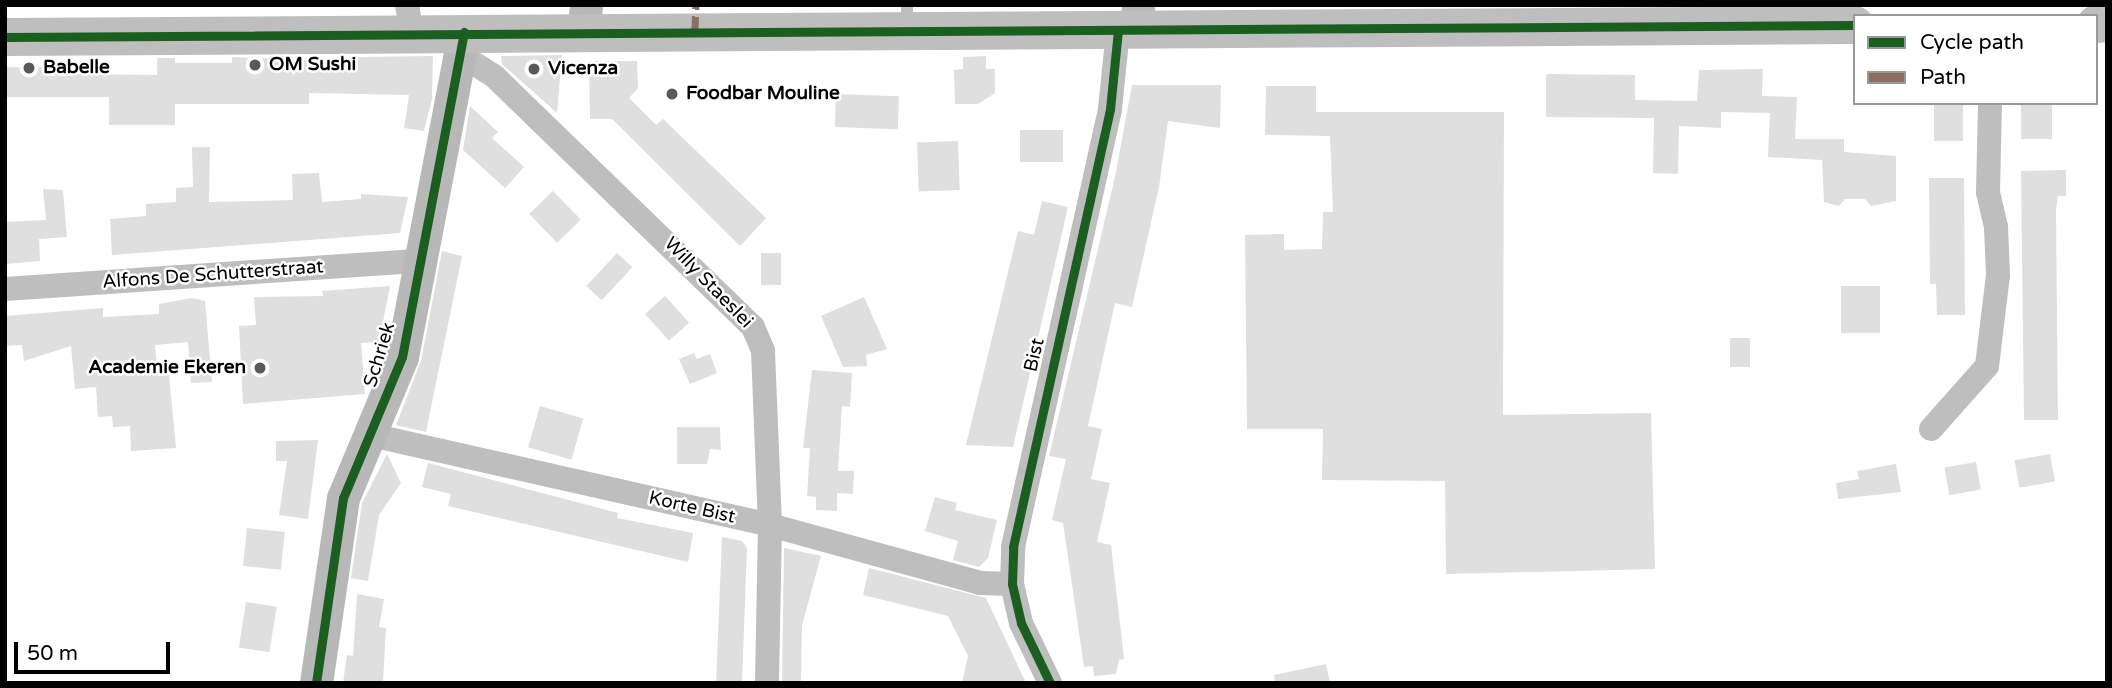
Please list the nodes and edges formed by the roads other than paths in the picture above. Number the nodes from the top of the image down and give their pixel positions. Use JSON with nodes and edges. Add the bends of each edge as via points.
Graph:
{"nodes":[{"id":1,"x":1457,"y":16,"type":"edge"},
{"id":2,"x":585,"y":18,"type":"edge"},
{"id":3,"x":907,"y":18,"type":"edge"},
{"id":4,"x":410,"y":19,"type":"edge"},
{"id":5,"x":1131,"y":22,"type":"edge"},
{"id":6,"x":1853,"y":25,"type":"edge"},
{"id":7,"x":5,"y":37,"type":"edge"},
{"id":8,"x":463,"y":44,"type":"junction"},
{"id":9,"x":1990,"y":105,"type":"edge"},
{"id":10,"x":420,"y":261,"type":"junction"},
{"id":11,"x":5,"y":289,"type":"edge"},
{"id":12,"x":1931,"y":429,"type":"dead end"},
{"id":13,"x":371,"y":435,"type":"junction"},
{"id":14,"x":770,"y":526,"type":"junction"},
{"id":15,"x":1012,"y":584,"type":"junction"},
{"id":16,"x":316,"y":683,"type":"edge"},
{"id":17,"x":768,"y":683,"type":"edge"},
{"id":18,"x":1050,"y":683,"type":"edge"}],
"edges":[{"from":1,"to":5,"type":"main road"},
{"from":1,"to":6,"type":"main road"},
{"from":2,"to":3,"type":"main road"},
{"from":2,"to":8,"type":"main road"},
{"from":3,"to":5,"type":"main road"},
{"from":4,"to":7,"type":"main road"},
{"from":4,"to":8,"type":"main road"},
{"from":5,"to":15,"type":"street","name":"Bist","via":[[1019,505]]},
{"from":8,"to":10,"type":"street","name":"Schriek"},
{"from":8,"to":14,"type":"street","name":"Willy Staeslei","via":[[752,327],[763,351]]},
{"from":9,"to":12,"type":"street","via":[[1988,192],[1996,227],[1998,275],[1987,366]]},
{"from":10,"to":11,"type":"street","name":"Alfons De Schutterstraat"},
{"from":10,"to":13,"type":"street","name":"Schriek","via":[[402,357]]},
{"from":13,"to":14,"type":"street","name":"Korte Bist"},
{"from":13,"to":16,"type":"street","name":"Schriek","via":[[343,498]]},
{"from":14,"to":15,"type":"street","name":"Korte Bist","via":[[980,583]]},
{"from":14,"to":17,"type":"street","name":"Willy Staeslei"},
{"from":15,"to":18,"type":"street","name":"Bist","via":[[1021,622]]}]}
